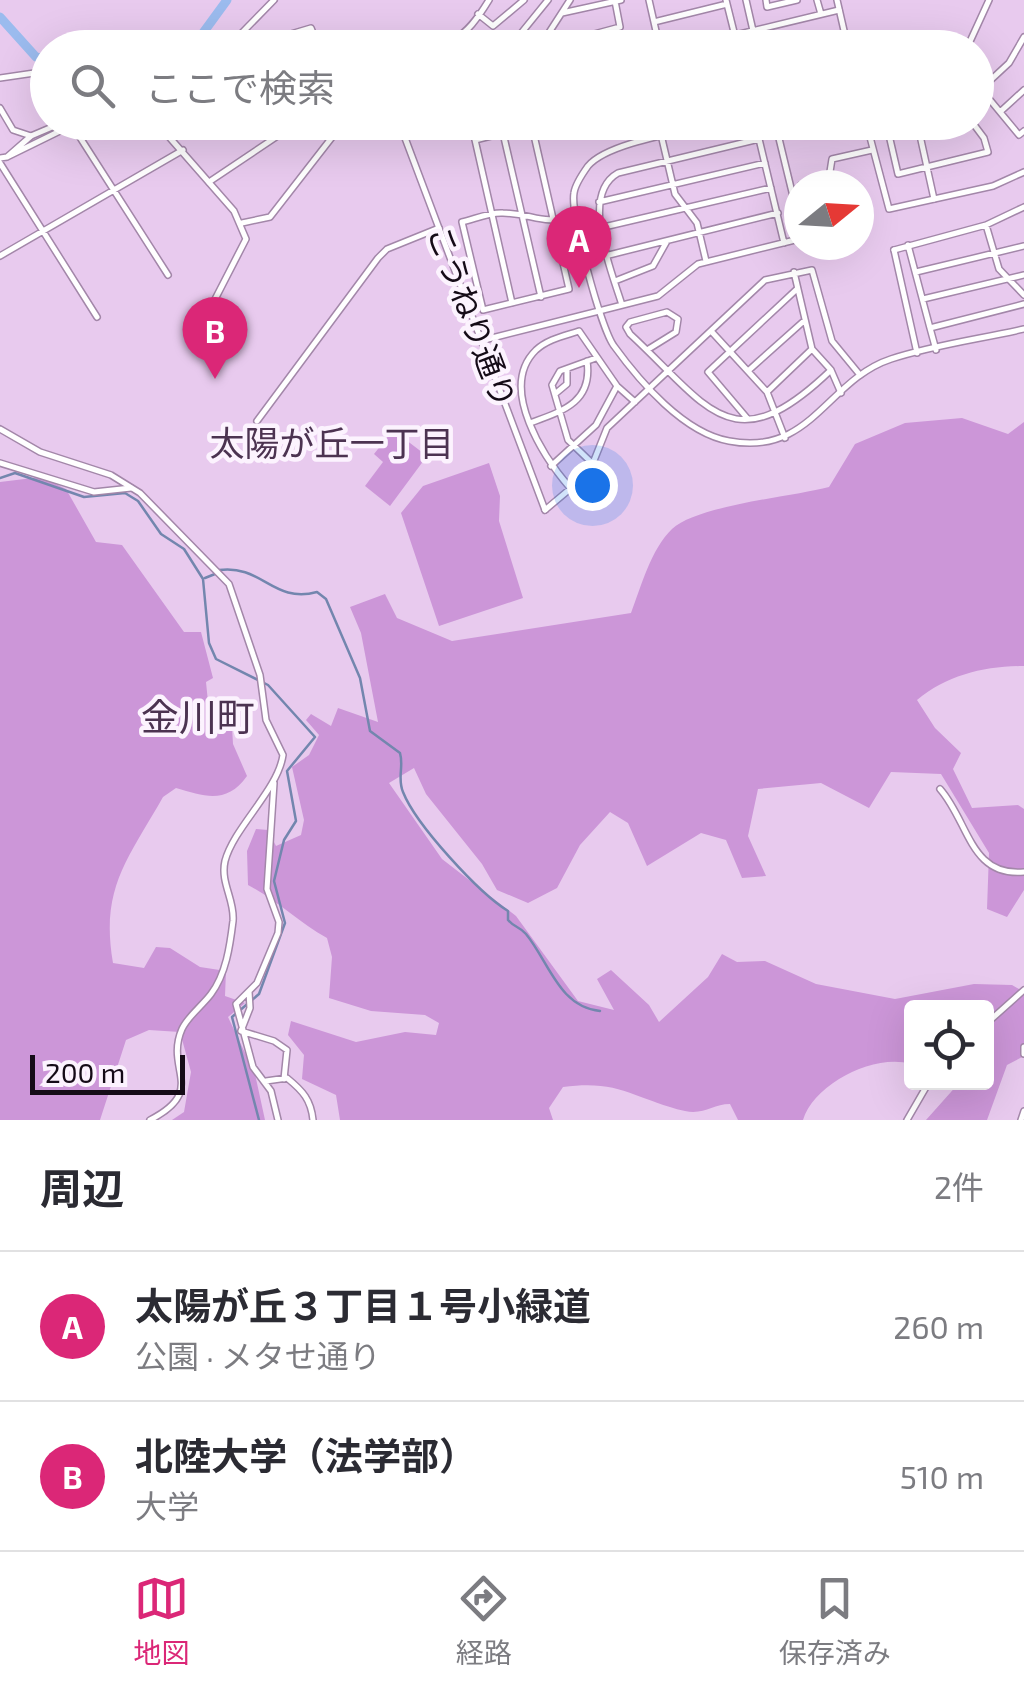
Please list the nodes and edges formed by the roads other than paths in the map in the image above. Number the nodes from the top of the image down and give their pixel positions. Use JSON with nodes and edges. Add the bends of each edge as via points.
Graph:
{"nodes":[{"id":1,"x":274,"y":0,"type":"edge"},
{"id":2,"x":489,"y":0,"type":"edge"},
{"id":3,"x":524,"y":0,"type":"edge"},
{"id":4,"x":548,"y":0,"type":"edge"},
{"id":5,"x":570,"y":0,"type":"edge"},
{"id":6,"x":649,"y":0,"type":"edge"},
{"id":7,"x":746,"y":0,"type":"edge"},
{"id":8,"x":766,"y":0,"type":"edge"},
{"id":9,"x":797,"y":0,"type":"edge"},
{"id":10,"x":817,"y":0,"type":"edge"},
{"id":11,"x":837,"y":0,"type":"edge"},
{"id":12,"x":990,"y":0,"type":"edge"},
{"id":13,"x":618,"y":1,"type":"edge"},
{"id":14,"x":727,"y":2,"type":"edge"},
{"id":15,"x":839,"y":10,"type":"junction"},
{"id":16,"x":562,"y":13,"type":"junction"},
{"id":17,"x":478,"y":14,"type":"junction"},
{"id":18,"x":820,"y":14,"type":"junction"},
{"id":19,"x":654,"y":22,"type":"junction"},
{"id":20,"x":245,"y":30,"type":"edge"},
{"id":21,"x":462,"y":30,"type":"edge"},
{"id":22,"x":524,"y":30,"type":"edge"},
{"id":23,"x":550,"y":30,"type":"edge"},
{"id":24,"x":609,"y":30,"type":"edge"},
{"id":25,"x":654,"y":30,"type":"edge"},
{"id":26,"x":733,"y":30,"type":"edge"},
{"id":27,"x":753,"y":30,"type":"joint"},
{"id":28,"x":844,"y":30,"type":"edge"},
{"id":29,"x":976,"y":30,"type":"edge"},
{"id":30,"x":1024,"y":38,"type":"edge"},
{"id":31,"x":30,"y":73,"type":"edge"},
{"id":32,"x":994,"y":77,"type":"edge"},
{"id":33,"x":0,"y":78,"type":"edge"},
{"id":34,"x":1024,"y":90,"type":"edge"},
{"id":35,"x":994,"y":106,"type":"edge"},
{"id":36,"x":0,"y":108,"type":"edge"},
{"id":37,"x":1000,"y":112,"type":"junction"},
{"id":38,"x":1024,"y":131,"type":"edge"},
{"id":39,"x":30,"y":136,"type":"edge"},
{"id":40,"x":30,"y":137,"type":"edge"},
{"id":41,"x":46,"y":140,"type":"edge"},
{"id":42,"x":82,"y":140,"type":"edge"},
{"id":43,"x":174,"y":140,"type":"edge"},
{"id":44,"x":270,"y":140,"type":"edge"},
{"id":45,"x":330,"y":140,"type":"edge"},
{"id":46,"x":405,"y":140,"type":"edge"},
{"id":47,"x":475,"y":140,"type":"edge"},
{"id":48,"x":505,"y":140,"type":"edge"},
{"id":49,"x":535,"y":140,"type":"edge"},
{"id":50,"x":654,"y":140,"type":"edge"},
{"id":51,"x":662,"y":140,"type":"edge"},
{"id":52,"x":755,"y":140,"type":"edge"},
{"id":53,"x":760,"y":140,"type":"edge"},
{"id":54,"x":782,"y":140,"type":"edge"},
{"id":55,"x":870,"y":140,"type":"edge"},
{"id":56,"x":890,"y":140,"type":"edge"},
{"id":57,"x":920,"y":140,"type":"edge"},
{"id":58,"x":981,"y":140,"type":"edge"},
{"id":59,"x":184,"y":150,"type":"junction"},
{"id":60,"x":872,"y":150,"type":"junction"},
{"id":61,"x":2,"y":159,"type":"edge"},
{"id":62,"x":667,"y":159,"type":"junction"},
{"id":63,"x":765,"y":163,"type":"junction"},
{"id":64,"x":927,"y":167,"type":"junction"},
{"id":65,"x":792,"y":170,"type":"edge"},
{"id":66,"x":830,"y":170,"type":"edge"},
{"id":67,"x":1024,"y":172,"type":"edge"},
{"id":68,"x":209,"y":182,"type":"junction"},
{"id":69,"x":672,"y":184,"type":"junction"},
{"id":70,"x":772,"y":188,"type":"junction"},
{"id":71,"x":115,"y":191,"type":"junction"},
{"id":72,"x":934,"y":199,"type":"junction"},
{"id":73,"x":598,"y":202,"type":"junction"},
{"id":74,"x":1024,"y":207,"type":"edge"},
{"id":75,"x":684,"y":208,"type":"junction"},
{"id":76,"x":778,"y":213,"type":"junction"},
{"id":77,"x":492,"y":214,"type":"junction"},
{"id":78,"x":576,"y":216,"type":"junction"},
{"id":79,"x":524,"y":218,"type":"junction"},
{"id":80,"x":555,"y":222,"type":"junction"},
{"id":81,"x":242,"y":223,"type":"junction"},
{"id":82,"x":986,"y":225,"type":"junction"},
{"id":83,"x":440,"y":228,"type":"junction"},
{"id":84,"x":603,"y":228,"type":"junction"},
{"id":85,"x":44,"y":232,"type":"junction"},
{"id":86,"x":700,"y":234,"type":"junction"},
{"id":87,"x":667,"y":241,"type":"junction"},
{"id":88,"x":784,"y":243,"type":"joint"},
{"id":89,"x":908,"y":245,"type":"junction"},
{"id":90,"x":1024,"y":246,"type":"edge"},
{"id":91,"x":994,"y":253,"type":"junction"},
{"id":92,"x":609,"y":255,"type":"junction"},
{"id":93,"x":0,"y":256,"type":"edge"},
{"id":94,"x":706,"y":261,"type":"junction"},
{"id":95,"x":794,"y":272,"type":"junction"},
{"id":96,"x":916,"y":272,"type":"junction"},
{"id":97,"x":168,"y":275,"type":"dead end"},
{"id":98,"x":1024,"y":275,"type":"edge"},
{"id":99,"x":1009,"y":278,"type":"junction"},
{"id":100,"x":614,"y":281,"type":"junction"},
{"id":101,"x":797,"y":289,"type":"junction"},
{"id":102,"x":1024,"y":295,"type":"edge"},
{"id":103,"x":541,"y":297,"type":"junction"},
{"id":104,"x":922,"y":299,"type":"junction"},
{"id":105,"x":648,"y":300,"type":"junction"},
{"id":106,"x":512,"y":303,"type":"junction"},
{"id":107,"x":1024,"y":304,"type":"edge"},
{"id":108,"x":622,"y":306,"type":"junction"},
{"id":109,"x":599,"y":312,"type":"junction"},
{"id":110,"x":653,"y":315,"type":"junction"},
{"id":111,"x":96,"y":317,"type":"dead end"},
{"id":112,"x":804,"y":320,"type":"junction"},
{"id":113,"x":930,"y":328,"type":"junction"},
{"id":114,"x":1024,"y":329,"type":"edge"},
{"id":115,"x":710,"y":331,"type":"junction"},
{"id":116,"x":484,"y":340,"type":"junction"},
{"id":117,"x":192,"y":344,"type":"dead end"},
{"id":118,"x":812,"y":349,"type":"junction"},
{"id":119,"x":647,"y":350,"type":"junction"},
{"id":120,"x":936,"y":350,"type":"junction"},
{"id":121,"x":730,"y":352,"type":"junction"},
{"id":122,"x":917,"y":354,"type":"junction"},
{"id":123,"x":596,"y":358,"type":"junction"},
{"id":124,"x":587,"y":361,"type":"junction"},
{"id":125,"x":567,"y":368,"type":"junction"},
{"id":126,"x":669,"y":370,"type":"junction"},
{"id":127,"x":831,"y":370,"type":"junction"},
{"id":128,"x":748,"y":371,"type":"junction"},
{"id":129,"x":860,"y":375,"type":"junction"},
{"id":130,"x":617,"y":386,"type":"junction"},
{"id":131,"x":650,"y":386,"type":"junction"},
{"id":132,"x":767,"y":392,"type":"junction"},
{"id":133,"x":841,"y":393,"type":"junction"},
{"id":134,"x":555,"y":394,"type":"junction"},
{"id":135,"x":635,"y":402,"type":"junction"},
{"id":136,"x":559,"y":412,"type":"junction"},
{"id":137,"x":778,"y":415,"type":"junction"},
{"id":138,"x":747,"y":418,"type":"junction"},
{"id":139,"x":257,"y":422,"type":"dead end"},
{"id":140,"x":530,"y":423,"type":"junction"},
{"id":141,"x":0,"y":429,"type":"edge"},
{"id":142,"x":785,"y":438,"type":"junction"},
{"id":143,"x":574,"y":445,"type":"junction"},
{"id":144,"x":0,"y":464,"type":"edge"},
{"id":145,"x":594,"y":465,"type":"junction"},
{"id":146,"x":551,"y":466,"type":"junction"},
{"id":147,"x":130,"y":488,"type":"junction"},
{"id":148,"x":570,"y":489,"type":"junction"},
{"id":149,"x":275,"y":775,"type":"junction"},
{"id":150,"x":940,"y":789,"type":"dead end"},
{"id":151,"x":1024,"y":872,"type":"edge"},
{"id":152,"x":1024,"y":990,"type":"edge"},
{"id":153,"x":249,"y":998,"type":"junction"},
{"id":154,"x":994,"y":1017,"type":"edge"},
{"id":155,"x":241,"y":1031,"type":"junction"},
{"id":156,"x":284,"y":1079,"type":"junction"},
{"id":157,"x":266,"y":1081,"type":"junction"},
{"id":158,"x":925,"y":1090,"type":"edge"},
{"id":159,"x":1024,"y":1111,"type":"edge"},
{"id":160,"x":150,"y":1120,"type":"edge"},
{"id":161,"x":278,"y":1120,"type":"edge"},
{"id":162,"x":313,"y":1120,"type":"edge"},
{"id":163,"x":907,"y":1120,"type":"edge"},
{"id":164,"x":1021,"y":1120,"type":"edge"}],
"edges":[{"from":1,"to":20,"type":"street"},
{"from":2,"to":17,"type":"street"},
{"from":3,"to":17,"type":"street","via":[[494,26]]},
{"from":4,"to":22,"type":"street"},
{"from":5,"to":16,"type":"street"},
{"from":6,"to":19,"type":"street"},
{"from":7,"to":27,"type":"street"},
{"from":8,"to":9,"type":"street","via":[[767,7]]},
{"from":10,"to":18,"type":"street"},
{"from":11,"to":15,"type":"street"},
{"from":12,"to":29,"type":"street"},
{"from":13,"to":16,"type":"street"},
{"from":13,"to":24,"type":"street","via":[[620,27]]},
{"from":14,"to":19,"type":"street"},
{"from":14,"to":26,"type":"street"},
{"from":15,"to":18,"type":"street"},
{"from":15,"to":28,"type":"street"},
{"from":16,"to":23,"type":"street"},
{"from":17,"to":21,"type":"street"},
{"from":18,"to":27,"type":"street"},
{"from":19,"to":25,"type":"street"},
{"from":30,"to":32,"type":"street"},
{"from":31,"to":33,"type":"street"},
{"from":34,"to":37,"type":"street"},
{"from":35,"to":37,"type":"street"},
{"from":36,"to":39,"type":"street","via":[[13,130]]},
{"from":37,"to":38,"type":"street","via":[[1018,135]]},
{"from":40,"to":61,"type":"street"},
{"from":41,"to":61,"type":"street"},
{"from":42,"to":71,"type":"street"},
{"from":43,"to":59,"type":"street"},
{"from":44,"to":68,"type":"street"},
{"from":45,"to":81,"type":"street","via":[[270,217]]},
{"from":46,"to":83,"type":"street","name":"こうねり通り"},
{"from":47,"to":77,"type":"street"},
{"from":48,"to":79,"type":"street"},
{"from":49,"to":80,"type":"street"},
{"from":50,"to":78,"type":"street","via":[[594,160],[574,194]]},
{"from":51,"to":62,"type":"street"},
{"from":52,"to":62,"type":"street"},
{"from":53,"to":63,"type":"street"},
{"from":54,"to":65,"type":"street"},
{"from":55,"to":60,"type":"street"},
{"from":56,"to":64,"type":"street","via":[[898,174]]},
{"from":57,"to":64,"type":"street"},
{"from":58,"to":64,"type":"street","via":[[988,152]]},
{"from":59,"to":68,"type":"street"},
{"from":59,"to":71,"type":"street"},
{"from":60,"to":66,"type":"street","via":[[832,159]]},
{"from":60,"to":72,"type":"street","via":[[890,209]]},
{"from":61,"to":85,"type":"street"},
{"from":62,"to":69,"type":"street"},
{"from":62,"to":73,"type":"street","via":[[611,177]]},
{"from":63,"to":69,"type":"street"},
{"from":63,"to":70,"type":"street"},
{"from":64,"to":72,"type":"street"},
{"from":67,"to":72,"type":"street"},
{"from":68,"to":81,"type":"street"},
{"from":69,"to":73,"type":"street"},
{"from":69,"to":75,"type":"street"},
{"from":70,"to":75,"type":"street"},
{"from":70,"to":76,"type":"street"},
{"from":71,"to":85,"type":"street"},
{"from":71,"to":97,"type":"street"},
{"from":73,"to":84,"type":"street"},
{"from":74,"to":82,"type":"street"},
{"from":75,"to":84,"type":"street"},
{"from":75,"to":86,"type":"street"},
{"from":76,"to":86,"type":"street"},
{"from":76,"to":88,"type":"street"},
{"from":77,"to":79,"type":"street"},
{"from":77,"to":106,"type":"street"},
{"from":77,"to":106,"type":"street","via":[[462,222],[483,310]]},
{"from":78,"to":80,"type":"street"},
{"from":78,"to":109,"type":"street"},
{"from":79,"to":80,"type":"street"},
{"from":79,"to":103,"type":"street"},
{"from":80,"to":103,"type":"street","via":[[569,289]]},
{"from":81,"to":117,"type":"street","via":[[244,248]]},
{"from":82,"to":89,"type":"street"},
{"from":82,"to":91,"type":"street"},
{"from":83,"to":116,"type":"street","name":"こうねり通り"},
{"from":83,"to":139,"type":"street","via":[[378,258]]},
{"from":84,"to":92,"type":"street"},
{"from":85,"to":93,"type":"street"},
{"from":85,"to":111,"type":"street"},
{"from":86,"to":87,"type":"street"},
{"from":86,"to":94,"type":"street"},
{"from":87,"to":92,"type":"street"},
{"from":87,"to":100,"type":"street","via":[[653,266]]},
{"from":88,"to":94,"type":"street"},
{"from":89,"to":96,"type":"street"},
{"from":89,"to":122,"type":"street","via":[[894,250]]},
{"from":90,"to":91,"type":"street"},
{"from":91,"to":96,"type":"street"},
{"from":91,"to":99,"type":"street"},
{"from":92,"to":100,"type":"street"},
{"from":94,"to":105,"type":"street"},
{"from":95,"to":101,"type":"street"},
{"from":95,"to":115,"type":"street","via":[[765,280]]},
{"from":95,"to":129,"type":"street","via":[[812,270],[832,342]]},
{"from":96,"to":104,"type":"street"},
{"from":98,"to":99,"type":"street"},
{"from":99,"to":102,"type":"street"},
{"from":99,"to":104,"type":"street"},
{"from":100,"to":108,"type":"street"},
{"from":101,"to":112,"type":"street"},
{"from":101,"to":121,"type":"street"},
{"from":103,"to":106,"type":"street"},
{"from":104,"to":113,"type":"street"},
{"from":105,"to":108,"type":"street"},
{"from":105,"to":110,"type":"street"},
{"from":107,"to":113,"type":"street"},
{"from":108,"to":109,"type":"street"},
{"from":109,"to":116,"type":"street"},
{"from":109,"to":131,"type":"street","via":[[612,344]]},
{"from":110,"to":119,"type":"street","via":[[626,327]]},
{"from":110,"to":119,"type":"street","via":[[667,312],[678,319],[676,332]]},
{"from":112,"to":118,"type":"street"},
{"from":112,"to":128,"type":"street"},
{"from":113,"to":120,"type":"street"},
{"from":114,"to":120,"type":"street"},
{"from":115,"to":121,"type":"street"},
{"from":115,"to":126,"type":"street"},
{"from":116,"to":148,"type":"street","name":"こうねり通り","via":[[546,510]]},
{"from":118,"to":127,"type":"street"},
{"from":118,"to":132,"type":"street"},
{"from":119,"to":126,"type":"street"},
{"from":120,"to":122,"type":"street"},
{"from":121,"to":128,"type":"street"},
{"from":121,"to":138,"type":"street","via":[[708,372]]},
{"from":122,"to":129,"type":"street"},
{"from":123,"to":124,"type":"street"},
{"from":123,"to":130,"type":"street"},
{"from":123,"to":140,"type":"street","via":[[579,331],[535,351],[522,380]]},
{"from":124,"to":125,"type":"street"},
{"from":124,"to":136,"type":"street","via":[[582,397]]},
{"from":125,"to":134,"type":"street","via":[[567,384]]},
{"from":125,"to":134,"type":"street","via":[[554,377]]},
{"from":126,"to":131,"type":"street"},
{"from":126,"to":138,"type":"street","via":[[698,403]]},
{"from":127,"to":133,"type":"street"},
{"from":127,"to":137,"type":"street"},
{"from":128,"to":132,"type":"street"},
{"from":129,"to":133,"type":"street"},
{"from":130,"to":135,"type":"street"},
{"from":130,"to":143,"type":"street","via":[[607,411]]},
{"from":131,"to":135,"type":"street"},
{"from":131,"to":142,"type":"street","via":[[704,434],[757,444]]},
{"from":132,"to":137,"type":"street"},
{"from":133,"to":142,"type":"street"},
{"from":134,"to":136,"type":"street"},
{"from":135,"to":145,"type":"street","via":[[607,428]]},
{"from":136,"to":140,"type":"street"},
{"from":136,"to":143,"type":"street"},
{"from":137,"to":138,"type":"street"},
{"from":137,"to":142,"type":"street"},
{"from":140,"to":146,"type":"street"},
{"from":141,"to":147,"type":"street"},
{"from":143,"to":145,"type":"street"},
{"from":143,"to":146,"type":"street"},
{"from":144,"to":147,"type":"street","via":[[94,492]]},
{"from":145,"to":148,"type":"street"},
{"from":146,"to":148,"type":"street"},
{"from":147,"to":149,"type":"street","via":[[229,584],[260,675],[266,720],[283,754]]},
{"from":149,"to":153,"type":"street","via":[[266,889],[278,933]]},
{"from":149,"to":160,"type":"street","via":[[226,857],[225,884],[234,907],[226,958],[220,979],[184,1025],[178,1101]]},
{"from":150,"to":151,"type":"street","via":[[979,858],[997,870]]},
{"from":152,"to":154,"type":"street"},
{"from":153,"to":155,"type":"street"},
{"from":153,"to":155,"type":"street","via":[[236,1006]]},
{"from":155,"to":156,"type":"street","via":[[286,1050]]},
{"from":155,"to":157,"type":"street"},
{"from":156,"to":157,"type":"street"},
{"from":156,"to":162,"type":"street","via":[[311,1103]]},
{"from":157,"to":161,"type":"street"},
{"from":158,"to":163,"type":"street"},
{"from":159,"to":164,"type":"street"}]}
